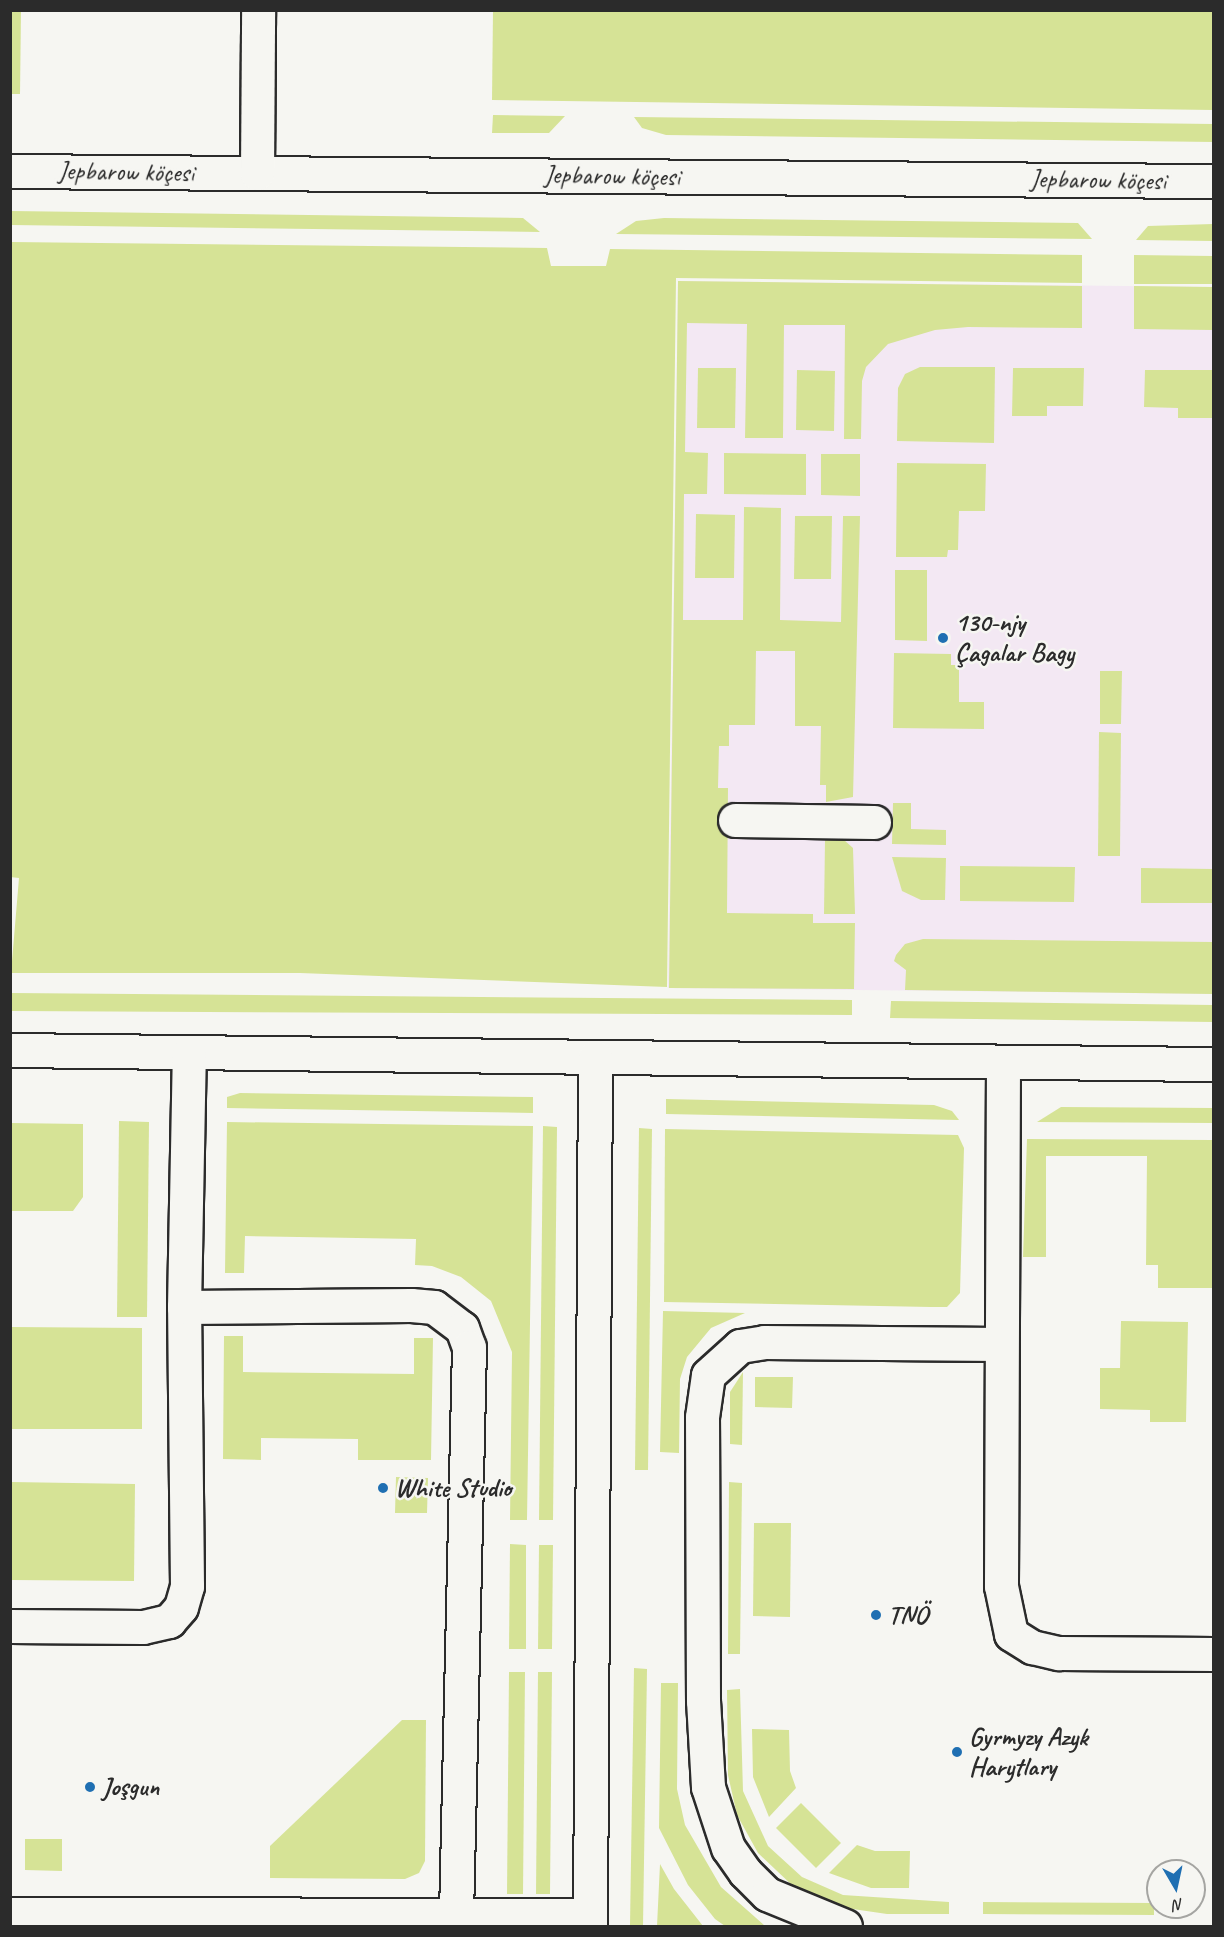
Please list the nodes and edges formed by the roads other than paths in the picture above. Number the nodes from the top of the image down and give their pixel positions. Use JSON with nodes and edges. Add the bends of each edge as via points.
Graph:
{"nodes":[{"id":1,"x":258,"y":10,"type":"edge"},
{"id":2,"x":10,"y":171,"type":"edge"},
{"id":3,"x":257,"y":173,"type":"junction"},
{"id":4,"x":1214,"y":181,"type":"edge"},
{"id":5,"x":735,"y":820,"type":"dead end"},
{"id":6,"x":874,"y":822,"type":"dead end"},
{"id":7,"x":10,"y":1050,"type":"edge"},
{"id":8,"x":189,"y":1053,"type":"junction"},
{"id":9,"x":596,"y":1057,"type":"junction"},
{"id":10,"x":1003,"y":1062,"type":"junction"},
{"id":11,"x":1214,"y":1064,"type":"edge"},
{"id":12,"x":184,"y":1307,"type":"junction"},
{"id":13,"x":999,"y":1344,"type":"junction"},
{"id":14,"x":10,"y":1626,"type":"edge"},
{"id":15,"x":1214,"y":1654,"type":"edge"},
{"id":16,"x":10,"y":1914,"type":"edge"},
{"id":17,"x":456,"y":1915,"type":"junction"},
{"id":18,"x":590,"y":1921,"type":"edge"},
{"id":19,"x":845,"y":1926,"type":"edge"}],
"edges":[{"from":1,"to":3,"type":"street"},
{"from":2,"to":3,"type":"street","name":"Jepbarow köçesi"},
{"from":3,"to":4,"type":"street","name":"Jepbarow köçesi"},
{"from":5,"to":6,"type":"street"},
{"from":7,"to":8,"type":"street"},
{"from":8,"to":9,"type":"street"},
{"from":8,"to":12,"type":"street"},
{"from":9,"to":10,"type":"street"},
{"from":9,"to":18,"type":"street"},
{"from":10,"to":11,"type":"street"},
{"from":10,"to":13,"type":"street"},
{"from":12,"to":14,"type":"street","via":[[187,1586],[181,1607],[169,1621],[143,1627]]},
{"from":12,"to":17,"type":"street","via":[[411,1305],[434,1307],[462,1328],[469,1347]]},
{"from":13,"to":15,"type":"street","via":[[1001,1586],[1011,1634],[1032,1647],[1059,1653]]},
{"from":13,"to":19,"type":"street","via":[[764,1342],[740,1346],[708,1375],[703,1397],[702,1535],[708,1787],[728,1848],[745,1872],[767,1894]]},
{"from":16,"to":17,"type":"street"},
{"from":17,"to":18,"type":"street"}]}
